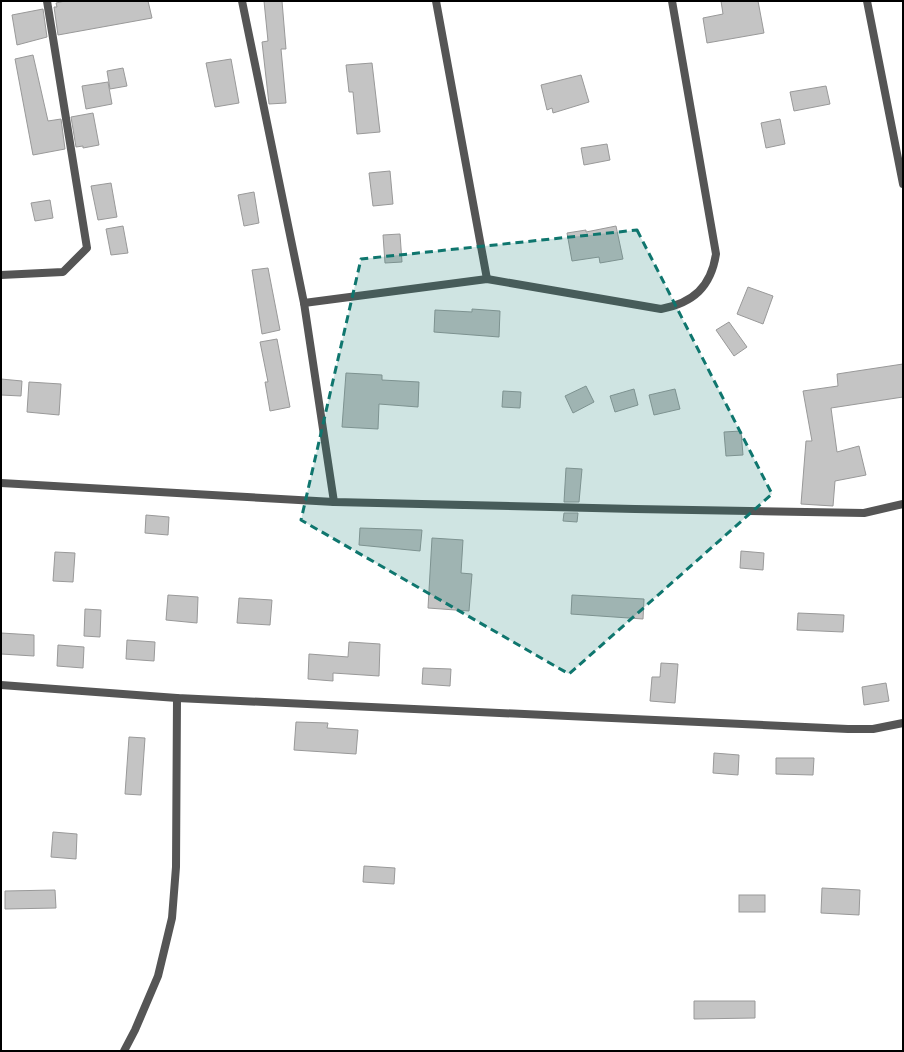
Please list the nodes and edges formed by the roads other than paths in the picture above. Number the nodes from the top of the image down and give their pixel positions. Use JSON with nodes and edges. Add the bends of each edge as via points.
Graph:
{"nodes":[{"id":1,"x":47,"y":1,"type":"edge"},
{"id":2,"x":242,"y":1,"type":"edge"},
{"id":3,"x":436,"y":1,"type":"edge"},
{"id":4,"x":672,"y":1,"type":"edge"},
{"id":5,"x":867,"y":1,"type":"edge"},
{"id":6,"x":903,"y":184,"type":"edge"},
{"id":7,"x":1,"y":274,"type":"edge"},
{"id":8,"x":487,"y":279,"type":"junction"},
{"id":9,"x":304,"y":303,"type":"junction"},
{"id":10,"x":1,"y":483,"type":"edge"},
{"id":11,"x":334,"y":502,"type":"junction"},
{"id":12,"x":903,"y":504,"type":"edge"},
{"id":13,"x":1,"y":686,"type":"edge"},
{"id":14,"x":177,"y":698,"type":"junction"},
{"id":15,"x":903,"y":722,"type":"edge"},
{"id":16,"x":124,"y":1051,"type":"edge"}],
"edges":[{"from":1,"to":7,"type":"street","via":[[87,248],[63,272]]},
{"from":2,"to":9,"type":"street"},
{"from":3,"to":8,"type":"street"},
{"from":4,"to":8,"type":"street","via":[[716,254],[713,270],[704,286],[678,306],[661,309]]},
{"from":5,"to":6,"type":"street"},
{"from":8,"to":9,"type":"street"},
{"from":9,"to":11,"type":"street"},
{"from":10,"to":11,"type":"street"},
{"from":11,"to":12,"type":"street","via":[[864,513]]},
{"from":13,"to":14,"type":"street"},
{"from":14,"to":15,"type":"street","via":[[848,729],[873,729]]},
{"from":14,"to":16,"type":"street","via":[[176,867],[172,918],[158,976]]}]}
